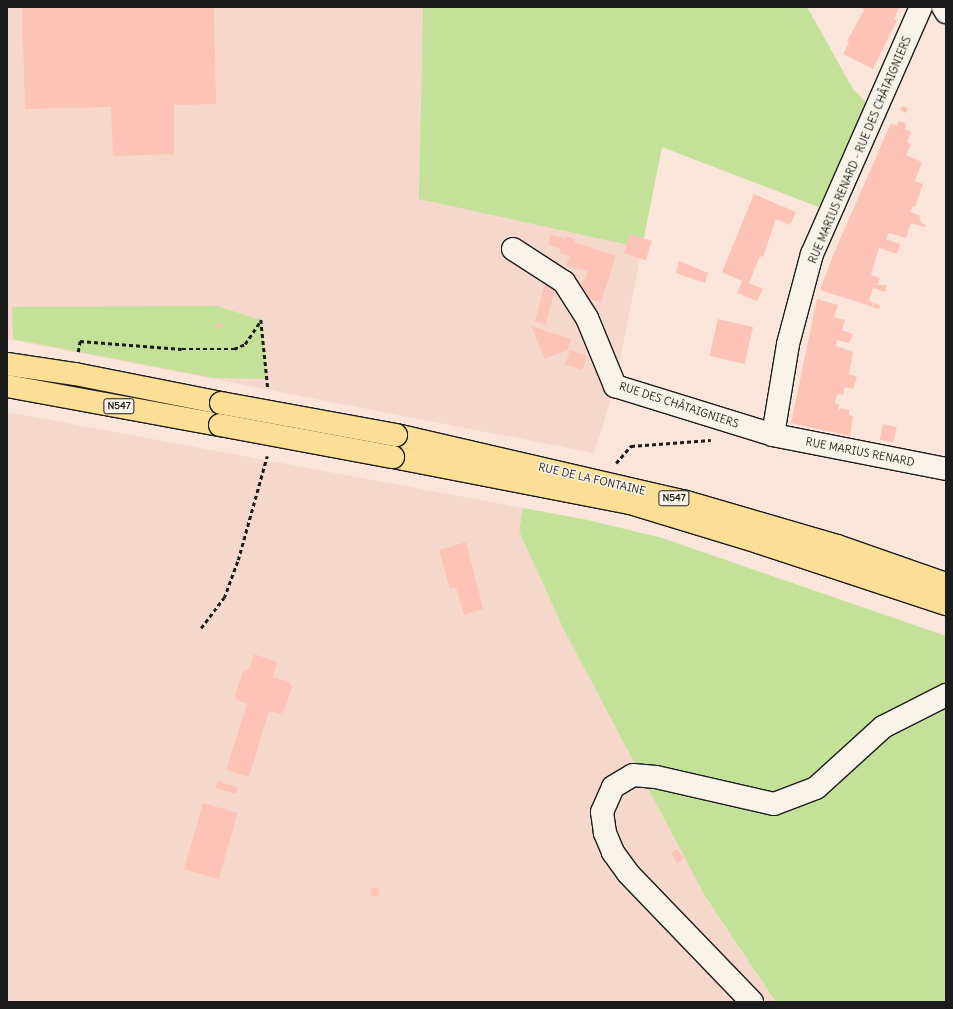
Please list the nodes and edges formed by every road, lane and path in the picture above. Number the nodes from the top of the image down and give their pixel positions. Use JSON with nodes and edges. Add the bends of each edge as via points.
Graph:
{"nodes":[{"id":1,"x":921,"y":7,"type":"edge"},
{"id":2,"x":943,"y":7,"type":"edge"},
{"id":3,"x":946,"y":12,"type":"edge"},
{"id":4,"x":514,"y":249,"type":"dead end"},
{"id":5,"x":75,"y":374,"type":"junction"},
{"id":6,"x":13,"y":376,"type":"edge"},
{"id":7,"x":268,"y":394,"type":"dead end"},
{"id":8,"x":773,"y":435,"type":"junction"},
{"id":9,"x":718,"y":439,"type":"dead end"},
{"id":10,"x":267,"y":448,"type":"dead end"},
{"id":11,"x":946,"y":469,"type":"edge"},
{"id":12,"x":608,"y":483,"type":"junction"},
{"id":13,"x":946,"y":584,"type":"edge"},
{"id":14,"x":946,"y":604,"type":"edge"},
{"id":15,"x":202,"y":628,"type":"dead end"},
{"id":16,"x":946,"y":695,"type":"edge"},
{"id":17,"x":752,"y":1002,"type":"edge"}],
"edges":[{"from":1,"to":8,"type":"street","name":"RUE MARIUS RENARD - RUE DES CHÂTAIGNIERS","via":[[812,254],[788,344]]},
{"from":2,"to":3,"type":"street"},
{"from":4,"to":8,"type":"street","name":"RUE DES CHÂTAIGNIERS","via":[[564,282],[587,318],[615,386]]},
{"from":5,"to":6,"type":"main road","number":"N547"},
{"from":5,"to":7,"type":"path","via":[[80,340],[182,349],[234,348],[245,344],[261,320]]},
{"from":5,"to":12,"type":"main road","name":"RUE DE LA FONTAINE","number":"N547","bridge":true,"via":[[396,434]]},
{"from":6,"to":14,"type":"main road","number":"N547","bridge":true,"via":[[220,425],[630,503]]},
{"from":8,"to":11,"type":"street","name":"RUE MARIUS RENARD"},
{"from":9,"to":12,"type":"path","via":[[631,446],[614,466]]},
{"from":10,"to":15,"type":"path","via":[[238,560],[224,598]]},
{"from":12,"to":13,"type":"main road","name":"RUE DE LA FONTAINE","number":"N547","via":[[683,501],[837,546]]},
{"from":16,"to":17,"type":"street","via":[[883,728],[816,788],[774,804],[656,776],[633,775],[614,787],[602,812],[605,833],[612,852],[628,873]]}]}
